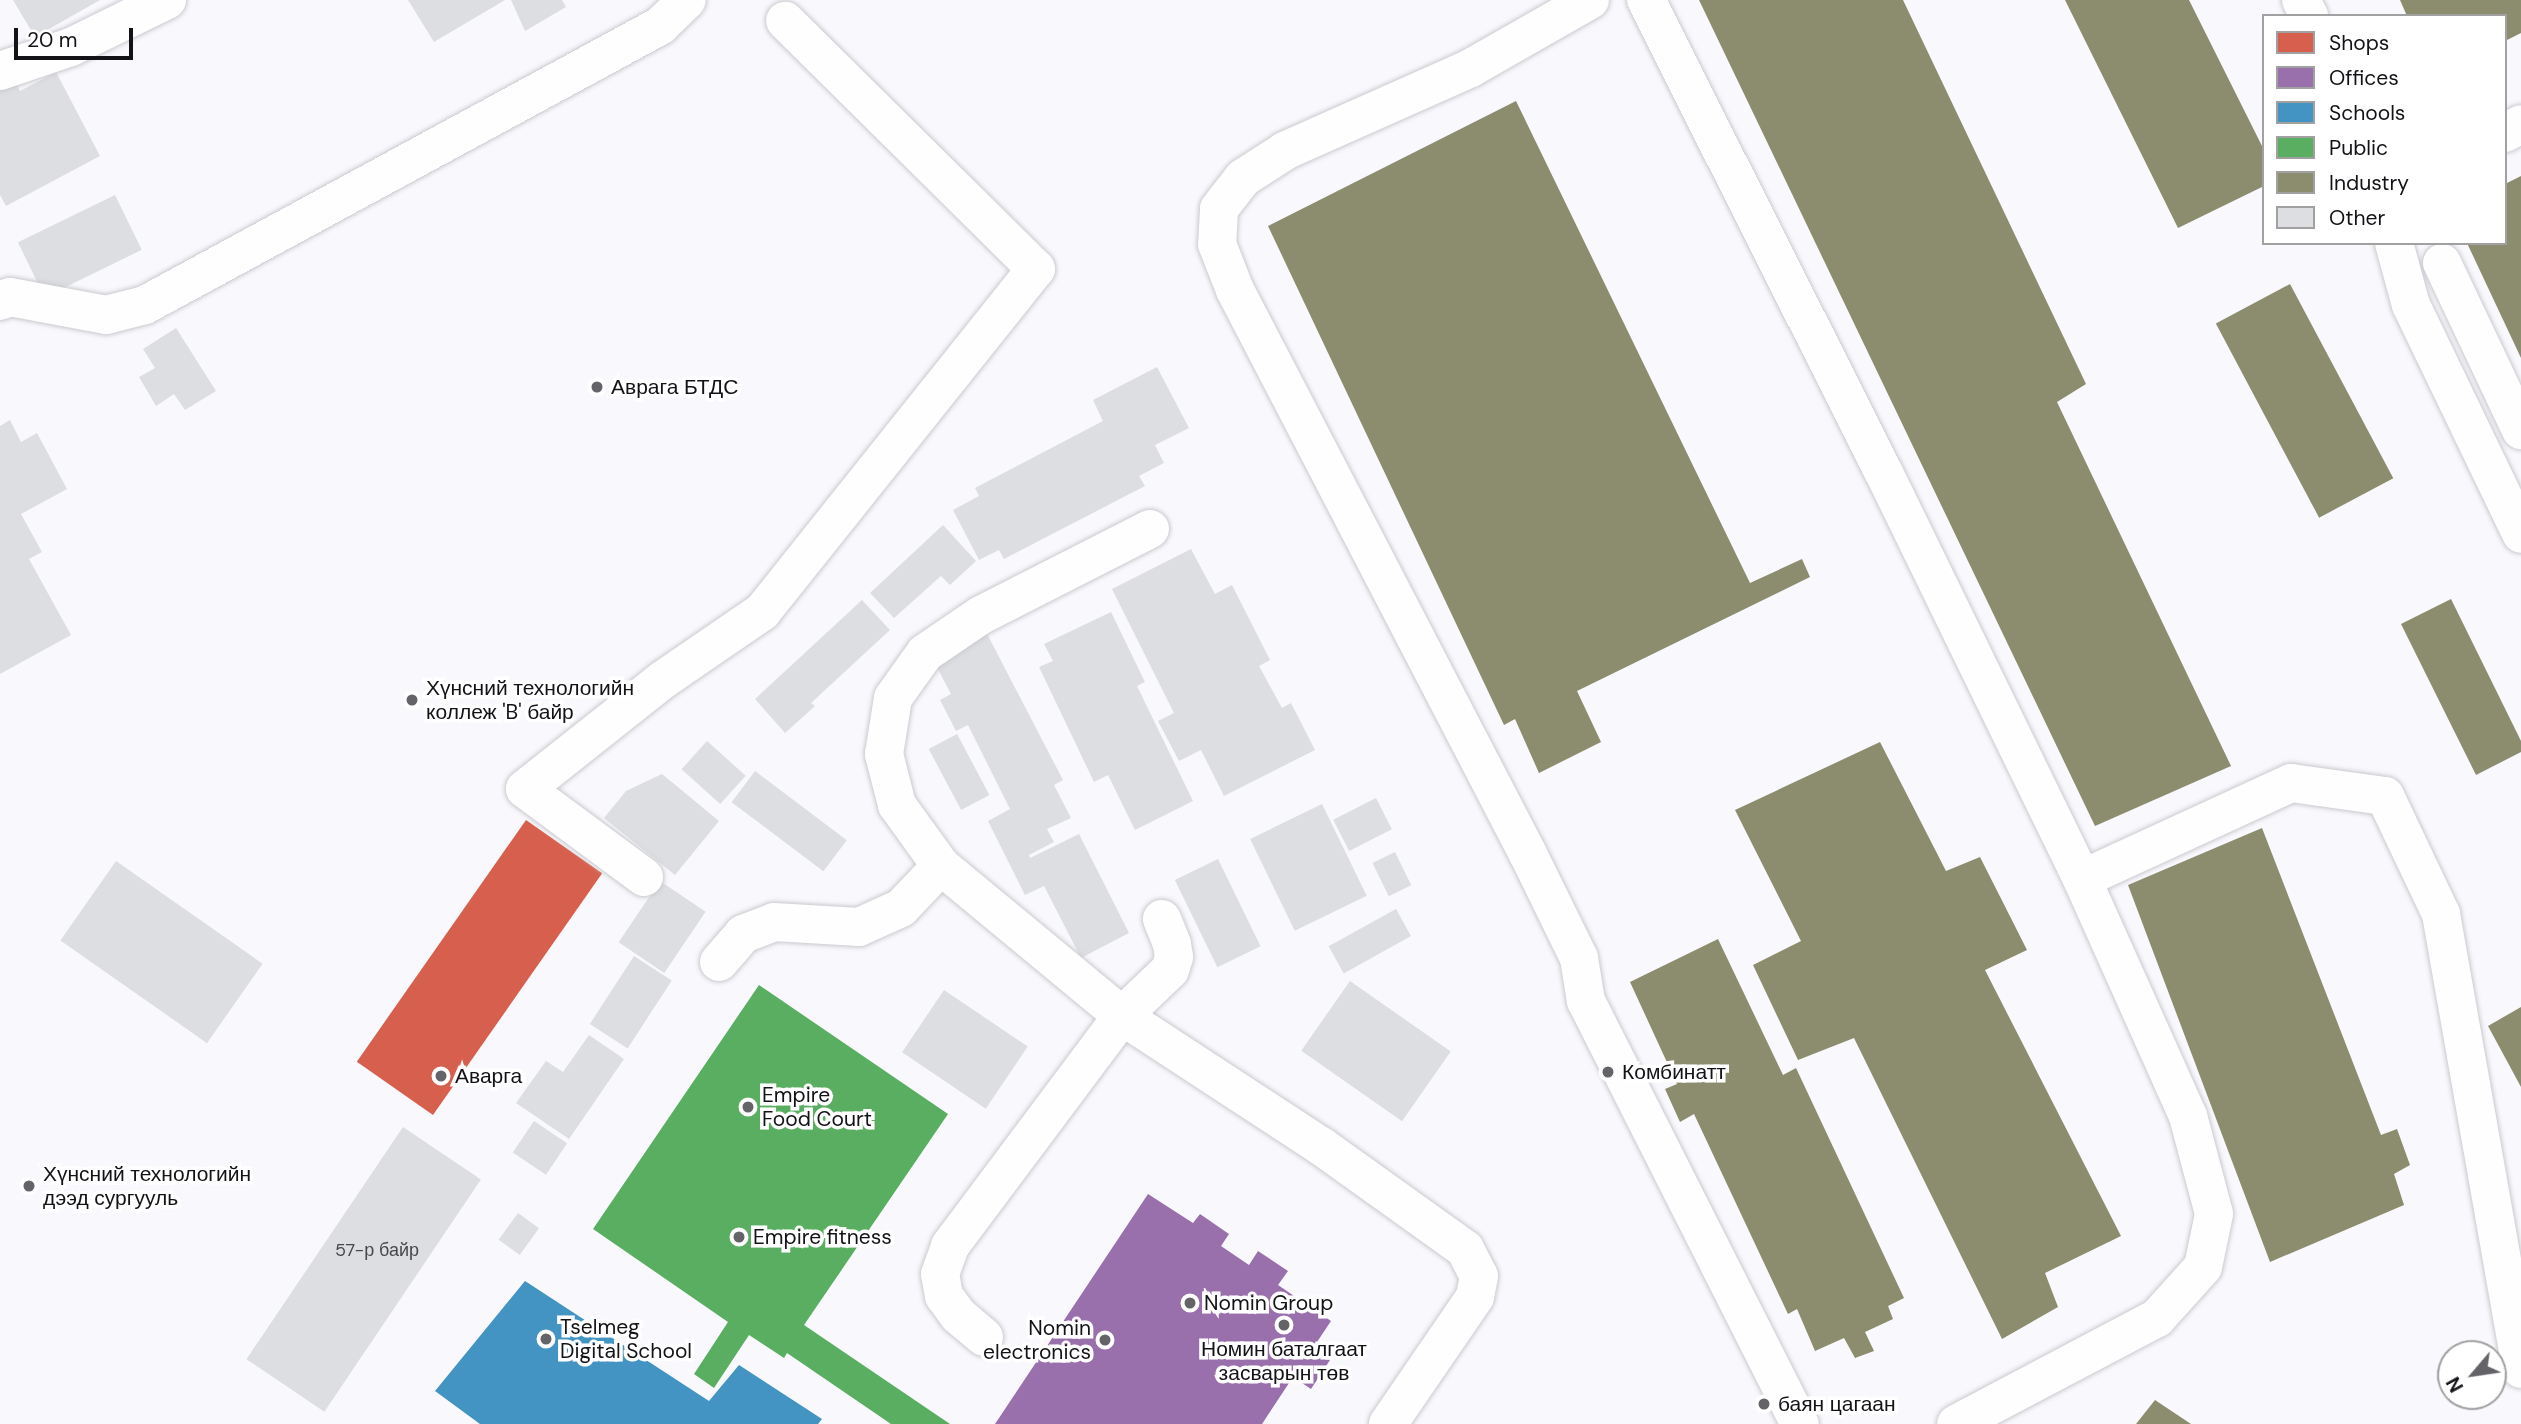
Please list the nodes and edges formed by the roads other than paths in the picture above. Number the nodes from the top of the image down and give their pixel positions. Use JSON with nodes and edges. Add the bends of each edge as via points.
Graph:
{"nodes":[{"id":1,"x":167,"y":0,"type":"edge"},
{"id":2,"x":687,"y":0,"type":"edge"},
{"id":3,"x":1590,"y":0,"type":"edge"},
{"id":4,"x":1646,"y":0,"type":"edge"},
{"id":5,"x":785,"y":21,"type":"dead end"},
{"id":6,"x":0,"y":71,"type":"edge"},
{"id":7,"x":2395,"y":245,"type":"edge"},
{"id":8,"x":2442,"y":263,"type":"dead end"},
{"id":9,"x":0,"y":301,"type":"edge"},
{"id":10,"x":2521,"y":430,"type":"edge"},
{"id":11,"x":1150,"y":529,"type":"dead end"},
{"id":12,"x":2521,"y":534,"type":"edge"},
{"id":13,"x":941,"y":866,"type":"junction"},
{"id":14,"x":644,"y":877,"type":"dead end"},
{"id":15,"x":2082,"y":879,"type":"junction"},
{"id":16,"x":1162,"y":919,"type":"dead end"},
{"id":17,"x":719,"y":962,"type":"dead end"},
{"id":18,"x":1122,"y":1017,"type":"junction"},
{"id":19,"x":984,"y":1337,"type":"dead end"},
{"id":20,"x":2521,"y":1369,"type":"edge"},
{"id":21,"x":1388,"y":1424,"type":"edge"},
{"id":22,"x":1800,"y":1424,"type":"edge"},
{"id":23,"x":1956,"y":1424,"type":"edge"}],
"edges":[{"from":1,"to":6,"type":"street","via":[[71,47]]},
{"from":2,"to":9,"type":"street","via":[[660,26],[145,304],[106,315],[10,297]]},
{"from":3,"to":22,"type":"street","via":[[1471,68],[1284,151],[1243,178],[1219,209],[1217,244],[1235,290],[1528,854],[1579,958],[1586,1001]]},
{"from":4,"to":15,"type":"street"},
{"from":5,"to":14,"type":"street","via":[[1036,269],[762,612],[664,679],[525,789]]},
{"from":7,"to":12,"type":"street","via":[[2412,304]]},
{"from":8,"to":10,"type":"street"},
{"from":11,"to":13,"type":"street","via":[[981,615],[925,653],[893,698],[884,754],[897,805]]},
{"from":13,"to":17,"type":"street","via":[[901,908],[859,927],[774,922],[743,934]]},
{"from":13,"to":18,"type":"street"},
{"from":15,"to":20,"type":"street","via":[[2291,783],[2385,796],[2441,914]]},
{"from":15,"to":23,"type":"street","via":[[2188,1116],[2214,1214],[2203,1266],[2157,1318]]},
{"from":16,"to":18,"type":"street","via":[[1172,944],[1170,970]]},
{"from":18,"to":19,"type":"street","via":[[950,1245],[940,1274],[944,1296]]},
{"from":18,"to":21,"type":"street","via":[[1321,1146],[1465,1250],[1479,1276],[1475,1297]]}]}
